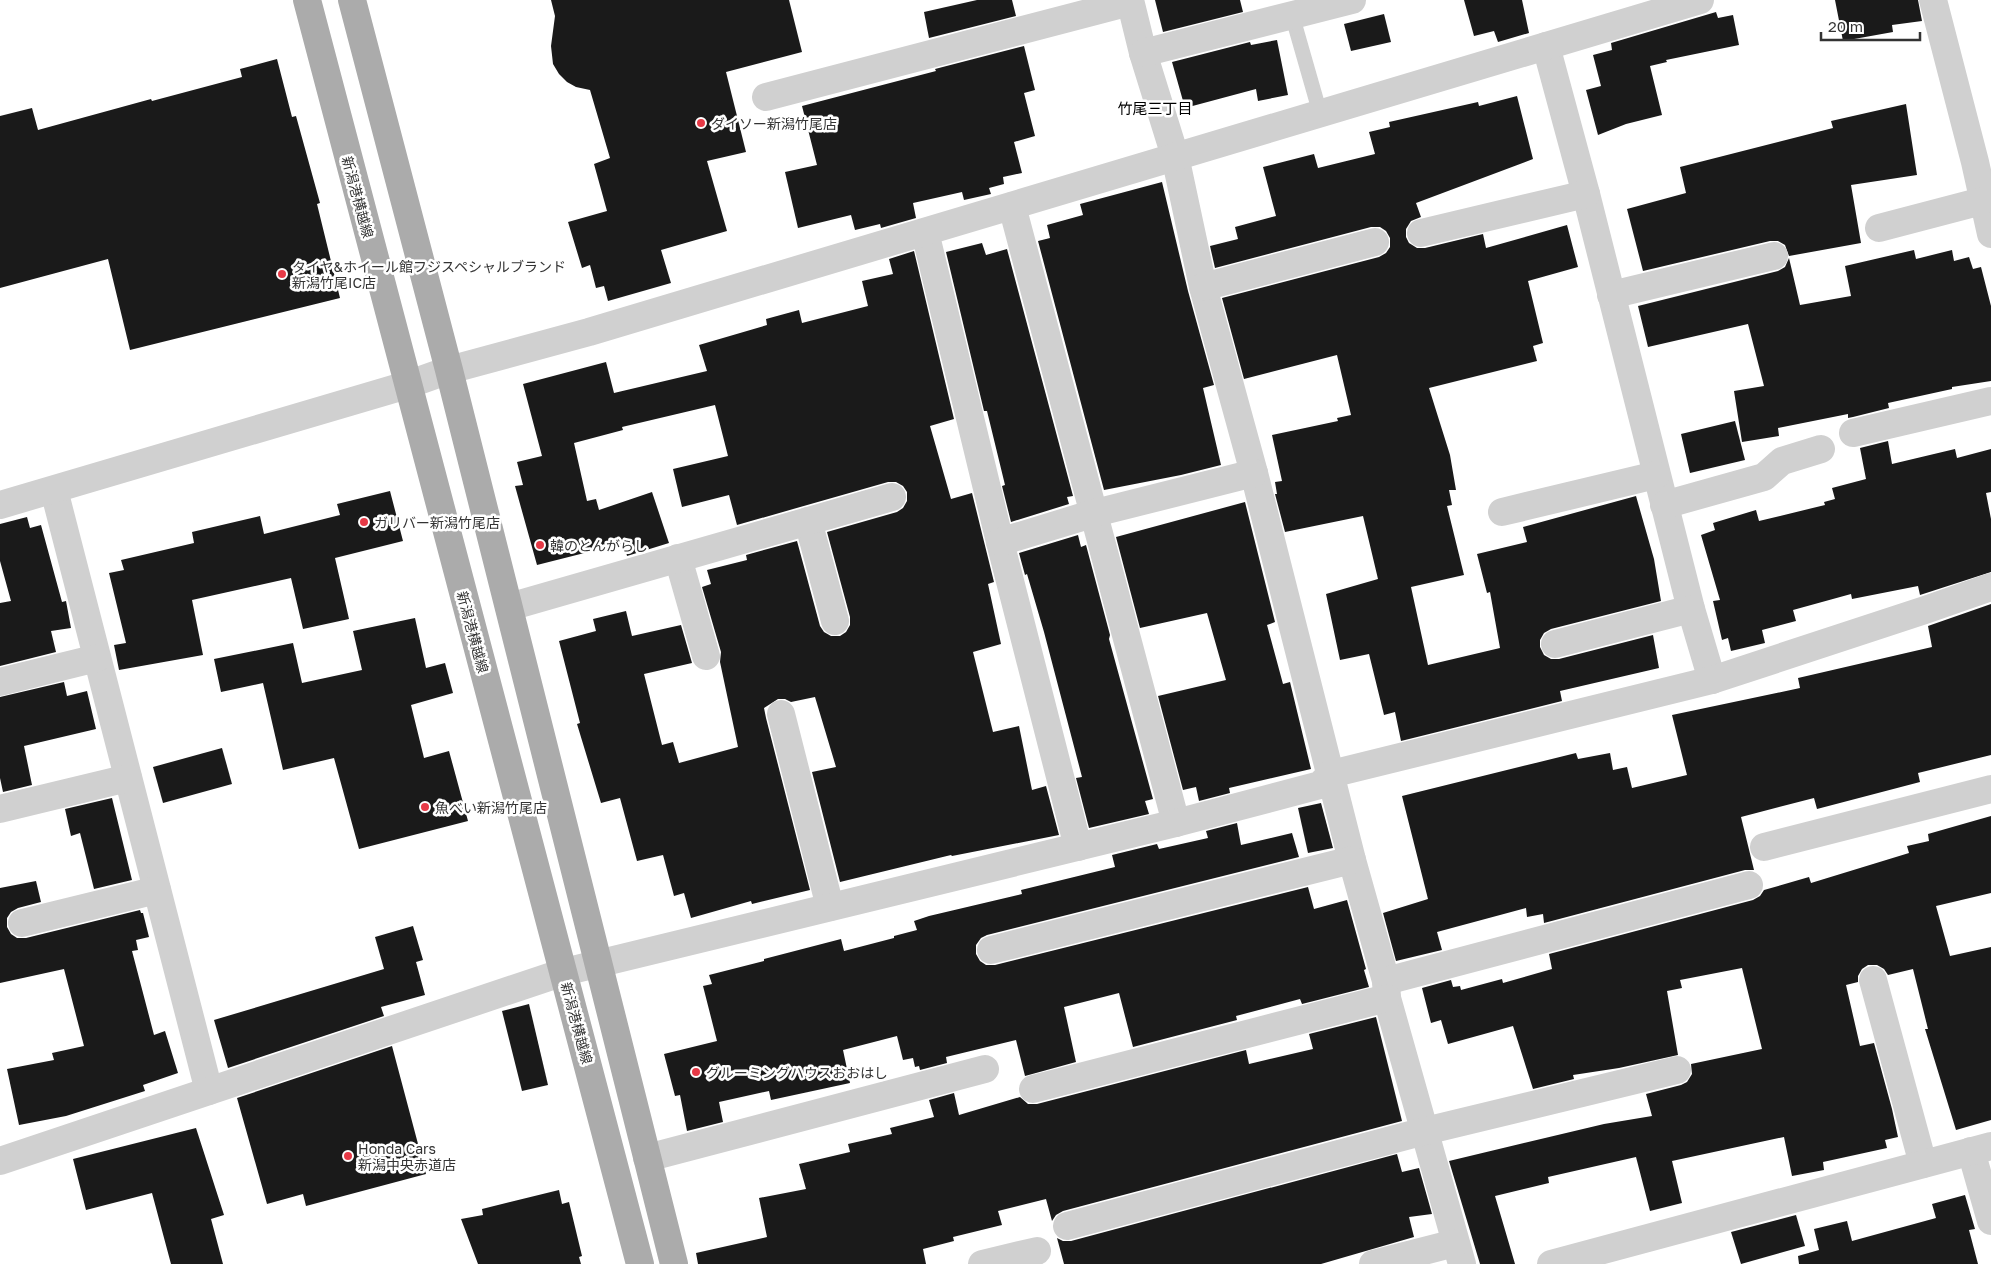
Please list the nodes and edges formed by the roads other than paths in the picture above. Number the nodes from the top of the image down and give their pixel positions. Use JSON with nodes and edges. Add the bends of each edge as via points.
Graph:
{"nodes":[{"id":1,"x":306,"y":0,"type":"edge"},
{"id":2,"x":352,"y":0,"type":"edge"},
{"id":3,"x":1352,"y":0,"type":"edge"},
{"id":4,"x":1700,"y":0,"type":"edge"},
{"id":5,"x":1933,"y":0,"type":"edge"},
{"id":6,"x":1130,"y":1,"type":"edge"},
{"id":7,"x":1292,"y":15,"type":"junction"},
{"id":8,"x":1546,"y":46,"type":"junction"},
{"id":9,"x":1143,"y":53,"type":"junction"},
{"id":10,"x":766,"y":97,"type":"dead end"},
{"id":11,"x":1320,"y":114,"type":"junction"},
{"id":12,"x":1174,"y":156,"type":"junction"},
{"id":13,"x":1983,"y":160,"type":"edge"},
{"id":14,"x":1586,"y":194,"type":"junction"},
{"id":15,"x":1982,"y":202,"type":"junction"},
{"id":16,"x":1012,"y":206,"type":"junction"},
{"id":17,"x":1878,"y":228,"type":"dead end"},
{"id":18,"x":925,"y":232,"type":"junction"},
{"id":19,"x":1421,"y":233,"type":"dead end"},
{"id":20,"x":1991,"y":234,"type":"edge"},
{"id":21,"x":1374,"y":242,"type":"dead end"},
{"id":22,"x":1774,"y":256,"type":"dead end"},
{"id":23,"x":1202,"y":287,"type":"junction"},
{"id":24,"x":1611,"y":294,"type":"junction"},
{"id":25,"x":449,"y":370,"type":"junction"},
{"id":26,"x":407,"y":385,"type":"junction"},
{"id":27,"x":1991,"y":401,"type":"edge"},
{"id":28,"x":1853,"y":433,"type":"dead end"},
{"id":29,"x":1821,"y":449,"type":"dead end"},
{"id":30,"x":1254,"y":472,"type":"junction"},
{"id":31,"x":1656,"y":475,"type":"junction"},
{"id":32,"x":54,"y":490,"type":"junction"},
{"id":33,"x":892,"y":497,"type":"dead end"},
{"id":34,"x":0,"y":505,"type":"edge"},
{"id":35,"x":1664,"y":505,"type":"junction"},
{"id":36,"x":1502,"y":512,"type":"dead end"},
{"id":37,"x":1094,"y":513,"type":"junction"},
{"id":38,"x":808,"y":521,"type":"junction"},
{"id":39,"x":1000,"y":542,"type":"junction"},
{"id":40,"x":678,"y":558,"type":"junction"},
{"id":41,"x":1991,"y":587,"type":"edge"},
{"id":42,"x":509,"y":607,"type":"junction"},
{"id":43,"x":1691,"y":609,"type":"junction"},
{"id":44,"x":835,"y":621,"type":"dead end"},
{"id":45,"x":1555,"y":644,"type":"dead end"},
{"id":46,"x":706,"y":656,"type":"dead end"},
{"id":47,"x":97,"y":658,"type":"junction"},
{"id":48,"x":1712,"y":680,"type":"junction"},
{"id":49,"x":0,"y":682,"type":"edge"},
{"id":50,"x":781,"y":714,"type":"dead end"},
{"id":51,"x":1332,"y":774,"type":"junction"},
{"id":52,"x":128,"y":778,"type":"junction"},
{"id":53,"x":1991,"y":789,"type":"edge"},
{"id":54,"x":0,"y":809,"type":"edge"},
{"id":55,"x":1176,"y":823,"type":"junction"},
{"id":56,"x":1078,"y":847,"type":"junction"},
{"id":57,"x":1764,"y":847,"type":"dead end"},
{"id":58,"x":1352,"y":860,"type":"junction"},
{"id":59,"x":1749,"y":885,"type":"dead end"},
{"id":60,"x":157,"y":890,"type":"junction"},
{"id":61,"x":830,"y":907,"type":"junction"},
{"id":62,"x":22,"y":923,"type":"dead end"},
{"id":63,"x":990,"y":950,"type":"dead end"},
{"id":64,"x":597,"y":963,"type":"junction"},
{"id":65,"x":564,"y":972,"type":"junction"},
{"id":66,"x":1873,"y":980,"type":"dead end"},
{"id":67,"x":1387,"y":989,"type":"junction"},
{"id":68,"x":985,"y":1069,"type":"dead end"},
{"id":69,"x":1677,"y":1070,"type":"dead end"},
{"id":70,"x":1033,"y":1089,"type":"dead end"},
{"id":71,"x":209,"y":1091,"type":"junction"},
{"id":72,"x":1425,"y":1131,"type":"junction"},
{"id":73,"x":1981,"y":1149,"type":"edge"},
{"id":74,"x":647,"y":1158,"type":"junction"},
{"id":75,"x":0,"y":1161,"type":"edge"},
{"id":76,"x":1923,"y":1164,"type":"junction"},
{"id":77,"x":1991,"y":1221,"type":"edge"},
{"id":78,"x":1067,"y":1226,"type":"dead end"},
{"id":79,"x":1037,"y":1251,"type":"dead end"},
{"id":80,"x":1458,"y":1254,"type":"edge"},
{"id":81,"x":640,"y":1264,"type":"edge"},
{"id":82,"x":674,"y":1264,"type":"edge"},
{"id":83,"x":982,"y":1264,"type":"edge"},
{"id":84,"x":1373,"y":1264,"type":"edge"},
{"id":85,"x":1551,"y":1264,"type":"edge"}],
"edges":[{"from":1,"to":26,"type":"main road","name":"新潟港横越線"},
{"from":2,"to":25,"type":"main road"},
{"from":3,"to":7,"type":"street"},
{"from":4,"to":8,"type":"street"},
{"from":5,"to":13,"type":"street"},
{"from":6,"to":9,"type":"street"},
{"from":6,"to":10,"type":"street"},
{"from":7,"to":9,"type":"street"},
{"from":7,"to":11,"type":"lane"},
{"from":8,"to":11,"type":"street"},
{"from":8,"to":14,"type":"street"},
{"from":9,"to":12,"type":"street"},
{"from":11,"to":12,"type":"street"},
{"from":12,"to":16,"type":"street"},
{"from":12,"to":23,"type":"street"},
{"from":13,"to":15,"type":"street"},
{"from":14,"to":19,"type":"street"},
{"from":14,"to":24,"type":"street"},
{"from":15,"to":17,"type":"street"},
{"from":15,"to":20,"type":"street"},
{"from":16,"to":18,"type":"street"},
{"from":16,"to":37,"type":"street"},
{"from":18,"to":25,"type":"street"},
{"from":18,"to":39,"type":"street"},
{"from":21,"to":23,"type":"street"},
{"from":22,"to":24,"type":"street"},
{"from":23,"to":30,"type":"street"},
{"from":24,"to":31,"type":"street"},
{"from":25,"to":26,"type":"street"},
{"from":25,"to":42,"type":"main road"},
{"from":26,"to":32,"type":"street"},
{"from":26,"to":65,"type":"main road","name":"新潟港横越線"},
{"from":27,"to":28,"type":"street"},
{"from":29,"to":35,"type":"street","via":[[1782,461],[1764,477]]},
{"from":30,"to":37,"type":"street"},
{"from":30,"to":51,"type":"street"},
{"from":31,"to":35,"type":"street"},
{"from":31,"to":36,"type":"street"},
{"from":32,"to":34,"type":"street"},
{"from":32,"to":47,"type":"street"},
{"from":33,"to":38,"type":"street"},
{"from":35,"to":43,"type":"street"},
{"from":37,"to":39,"type":"street"},
{"from":37,"to":55,"type":"street"},
{"from":38,"to":40,"type":"street"},
{"from":38,"to":44,"type":"street"},
{"from":39,"to":56,"type":"street"},
{"from":40,"to":42,"type":"street"},
{"from":40,"to":46,"type":"street"},
{"from":41,"to":48,"type":"street"},
{"from":42,"to":64,"type":"main road"},
{"from":43,"to":45,"type":"street"},
{"from":43,"to":48,"type":"street"},
{"from":47,"to":49,"type":"street"},
{"from":47,"to":52,"type":"street"},
{"from":48,"to":51,"type":"street"},
{"from":50,"to":61,"type":"street"},
{"from":51,"to":55,"type":"street","via":[[1320,785]]},
{"from":51,"to":58,"type":"street"},
{"from":52,"to":54,"type":"street"},
{"from":52,"to":60,"type":"street"},
{"from":53,"to":57,"type":"street"},
{"from":55,"to":56,"type":"street"},
{"from":56,"to":61,"type":"street"},
{"from":58,"to":63,"type":"street"},
{"from":58,"to":67,"type":"street"},
{"from":59,"to":67,"type":"street"},
{"from":60,"to":62,"type":"street"},
{"from":60,"to":71,"type":"street"},
{"from":61,"to":64,"type":"street"},
{"from":64,"to":65,"type":"street"},
{"from":64,"to":74,"type":"main road"},
{"from":65,"to":71,"type":"street"},
{"from":65,"to":81,"type":"main road","name":"新潟港横越線"},
{"from":66,"to":76,"type":"street"},
{"from":67,"to":70,"type":"street"},
{"from":67,"to":72,"type":"street"},
{"from":68,"to":74,"type":"street"},
{"from":69,"to":72,"type":"street"},
{"from":71,"to":75,"type":"street"},
{"from":72,"to":78,"type":"street"},
{"from":72,"to":80,"type":"street"},
{"from":73,"to":76,"type":"street"},
{"from":73,"to":77,"type":"street"},
{"from":74,"to":82,"type":"main road"},
{"from":76,"to":85,"type":"street"},
{"from":79,"to":83,"type":"street"},
{"from":80,"to":84,"type":"street"}]}
